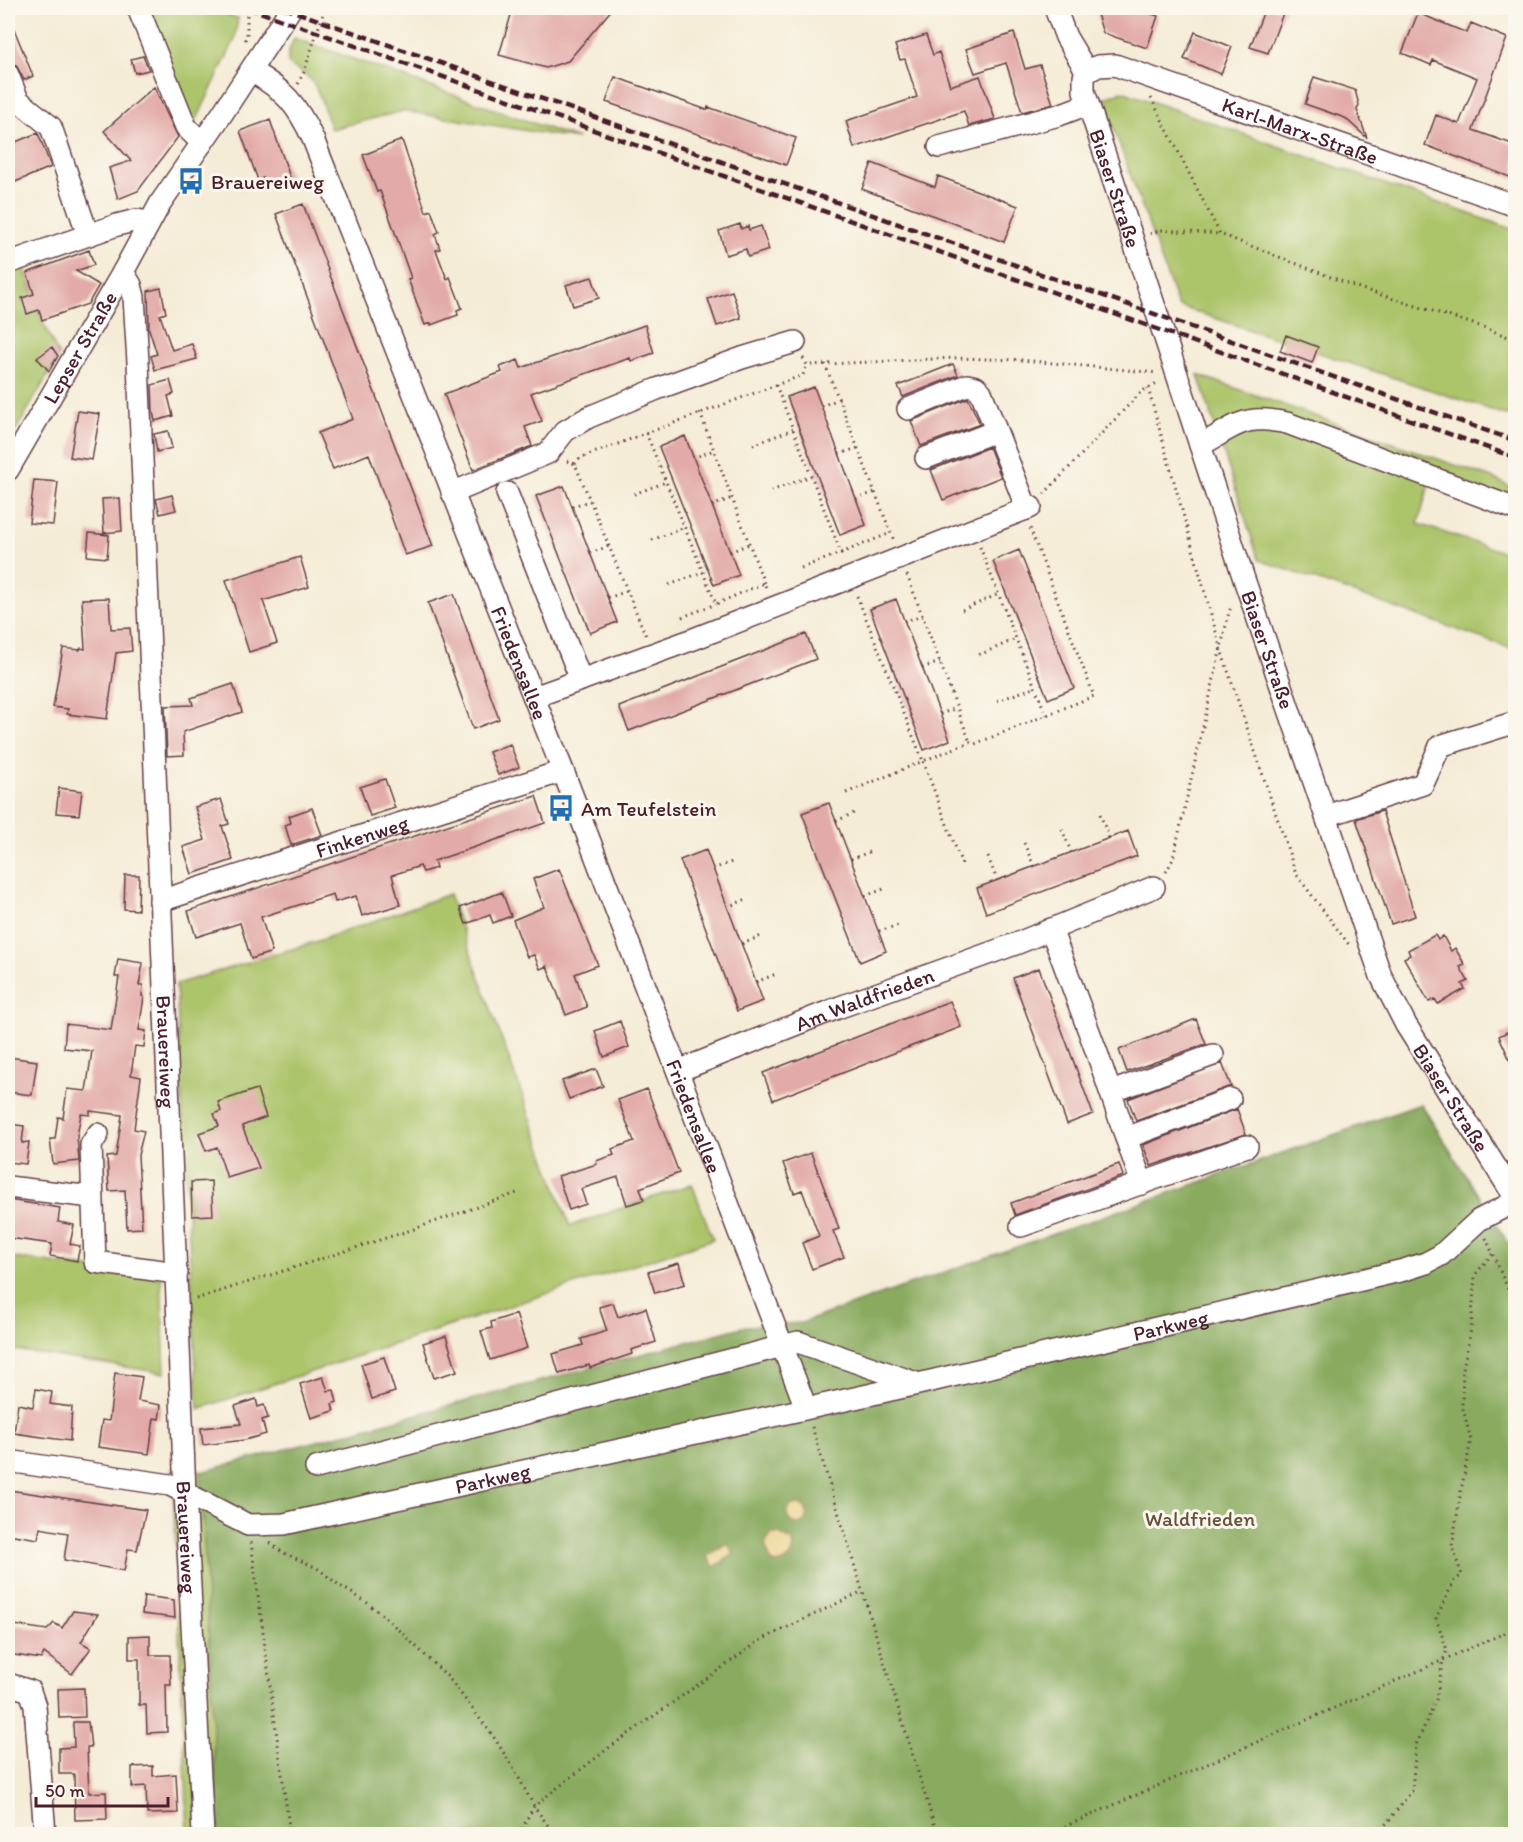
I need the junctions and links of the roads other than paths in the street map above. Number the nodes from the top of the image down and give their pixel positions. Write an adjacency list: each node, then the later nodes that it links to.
1 (138, 8): 8 (street)
2 (291, 8): 4 (street)
3 (1055, 8): 5 (street)
4 (251, 71): 8 (street, Lepser Straße); 21 (street, Friedensallee)
5 (1087, 72): 7 (street, Biaser Straße); 10 (street, Karl-Marx-Straße)
6 (8, 75): 12 (street)
7 (1088, 104): 9 (street); 18 (street, Biaser Straße)
8 (202, 143): 11 (street, Lepser Straße)
9 (939, 147)
10 (1515, 206)
11 (149, 222): 12 (street); 14 (street, Lepser Straße)
12 (88, 235): 13 (street)
13 (8, 262)
14 (123, 272): 20 (street, Lepser Straße); 30 (street, Brauereiweg)
15 (795, 342): 21 (street)
16 (908, 409): 17 (street)
17 (996, 431): 19 (street); 24 (street)
18 (1200, 445): 23 (street); 28 (street, Biaser Straße)
19 (926, 458)
20 (8, 470)
21 (452, 493): 25 (street, Friedensallee)
22 (507, 493): 24 (street)
23 (1515, 509)
24 (582, 680): 25 (street)
25 (534, 697): 27 (street, Friedensallee)
26 (1515, 722): 28 (street)
27 (563, 771): 30 (street, Finkenweg); 33 (street, Friedensallee)
28 (1326, 816): 42 (street, Biaser Straße)
29 (1160, 881): 31 (street, Am Waldfrieden)
30 (160, 901): 44 (street, Brauereiweg)
31 (1051, 929): 33 (street, Am Waldfrieden); 34 (street)
32 (1213, 1055): 34 (street)
33 (678, 1071): 45 (street, Friedensallee)
34 (1111, 1092): 37 (street)
35 (1230, 1099): 37 (street)
36 (98, 1134): 41 (street)
37 (1126, 1138): 39 (street)
38 (1247, 1146): 39 (street)
39 (1142, 1184): 43 (street)
40 (8, 1186): 41 (street)
41 (92, 1197): 44 (street)
42 (1515, 1200): 46 (street, Parkweg)
43 (1021, 1226)
44 (177, 1273): 50 (street, Brauereiweg)
45 (783, 1346): 46 (street); 47 (street); 49 (street)
46 (918, 1384): 47 (street, Parkweg)
47 (806, 1408): 50 (street, Parkweg)
48 (8, 1461): 50 (street, Parkweg)
49 (316, 1468)
50 (185, 1492): 53 (street, Brauereiweg)
51 (8, 1684): 52 (street)
52 (45, 1834)
53 (203, 1834)

